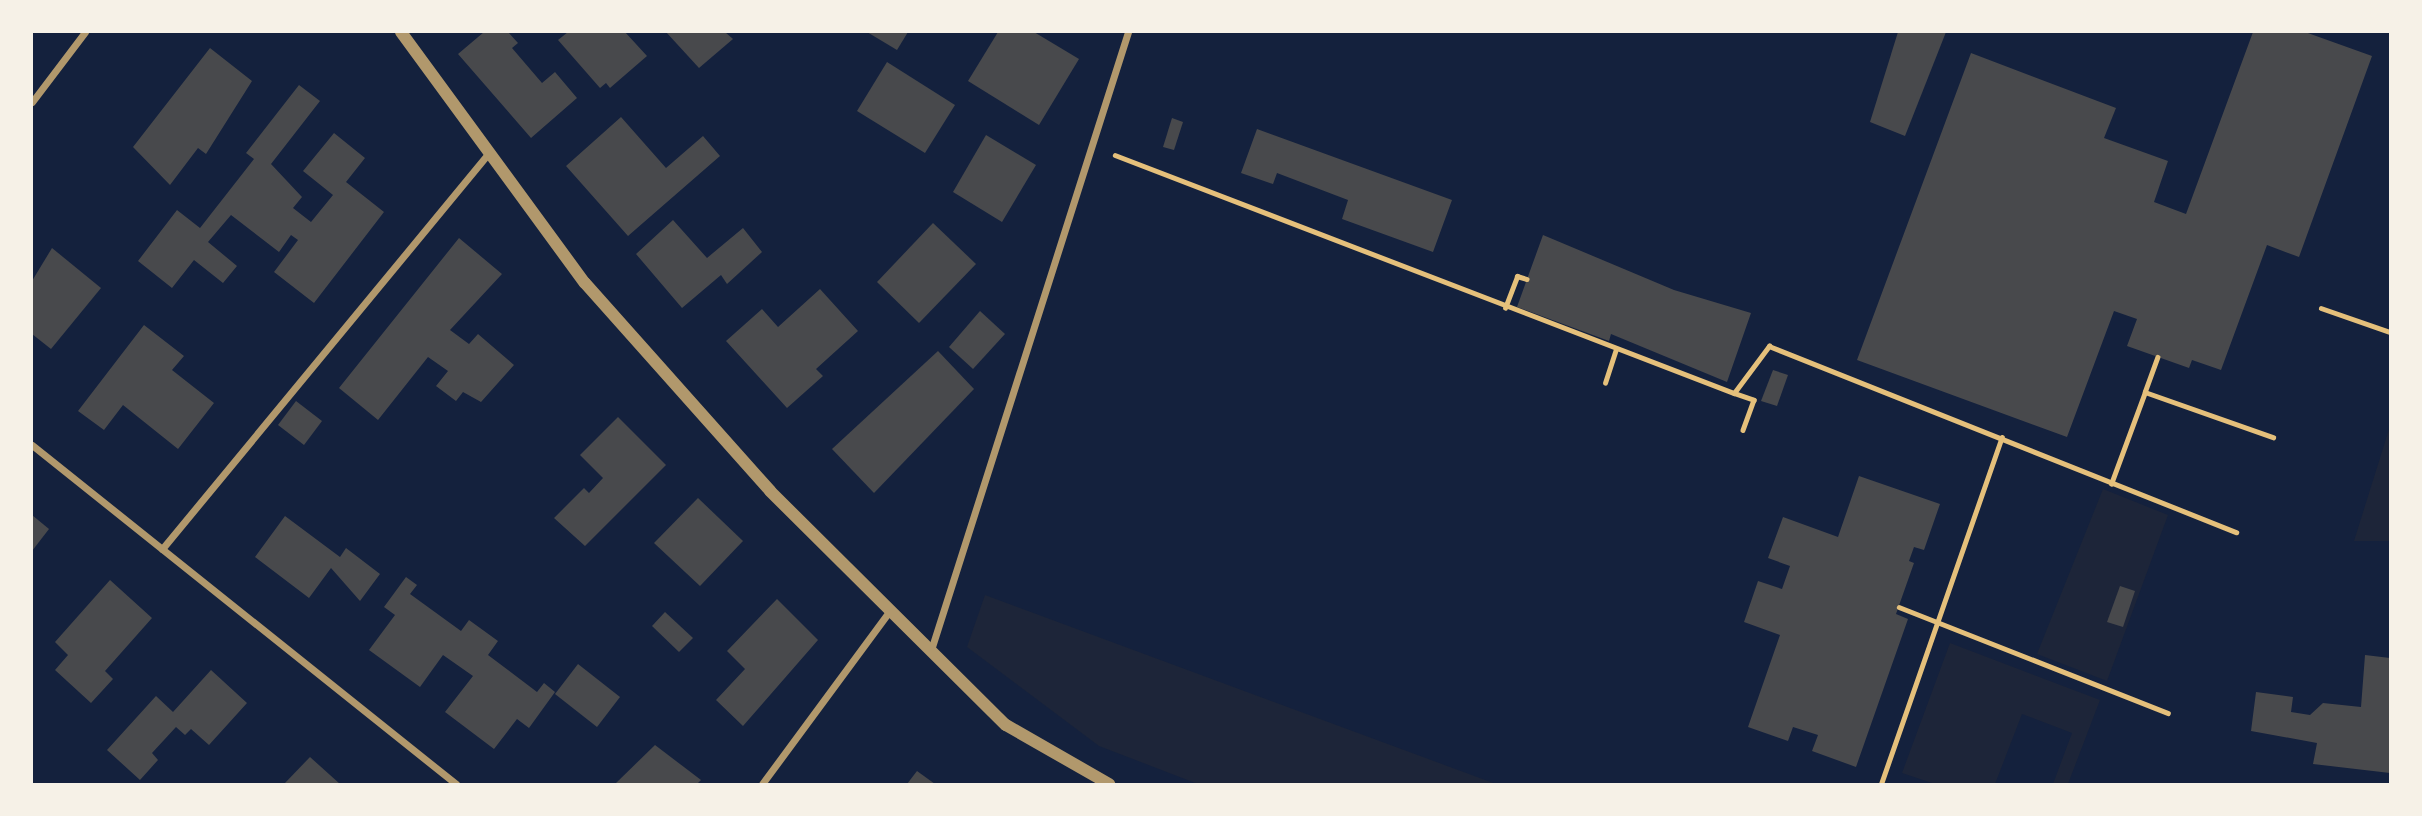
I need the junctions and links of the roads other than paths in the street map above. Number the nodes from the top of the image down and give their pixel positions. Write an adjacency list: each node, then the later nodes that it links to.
1 (85, 32): 4 (street)
2 (401, 32): 5 (street)
3 (1127, 32): 9 (street)
4 (32, 102)
5 (488, 154): 7 (street); 8 (street)
6 (32, 444): 7 (street)
7 (162, 549): 10 (street)
8 (888, 613): 9 (street); 11 (street)
9 (930, 654): 12 (street)
10 (456, 785)
11 (762, 785)
12 (1109, 785)

